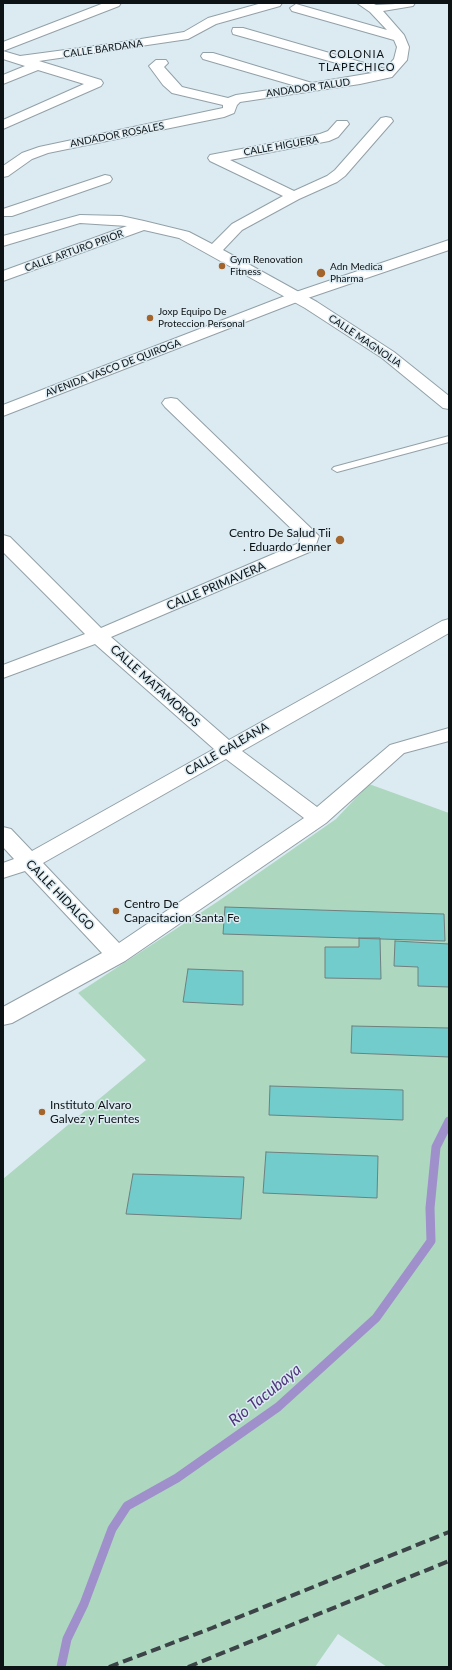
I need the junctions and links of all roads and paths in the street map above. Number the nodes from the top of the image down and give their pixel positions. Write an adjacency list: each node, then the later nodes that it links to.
1 (115, 3): 8 (street)
2 (276, 3): 11 (street, CALLE BARDANA)
3 (409, 3): 4 (street)
4 (369, 6): 7 (street)
5 (296, 8): 7 (street)
6 (238, 31): 14 (street)
7 (400, 38): 14 (street)
8 (3, 46)
9 (3, 55): 11 (street)
10 (208, 56): 16 (street)
11 (18, 60): 13 (street)
12 (161, 63): 17 (street)
13 (38, 65): 15 (street); 20 (street)
14 (386, 74): 16 (street, ANDADOR TALUD)
15 (3, 80)
16 (312, 86): 17 (street, ANDADOR TALUD)
17 (230, 103): 21 (street, ANDADOR ROSALES)
18 (386, 121): 23 (street)
19 (342, 124): 23 (street, CALLE HIGUERA)
20 (3, 125)
21 (3, 173)
22 (105, 180): 24 (street)
23 (294, 196): 28 (street)
24 (5, 208): 26 (street)
25 (145, 225): 26 (street, CALLE MAGNOLIA); 28 (street, CALLE MAGNOLIA); 29 (street, CALLE ARTURO PRIOR)
26 (4, 241)
27 (449, 245): 30 (street, AVENIDA VASCO DE QUIROGA)
28 (214, 251): 30 (street, CALLE MAGNOLIA)
29 (3, 276)
30 (296, 297): 32 (street, CALLE MAGNOLIA); 33 (street, AVENIDA VASCO DE QUIROGA)
31 (171, 403): 38 (street, CALLE PRIMAVERA)
32 (449, 404)
33 (3, 411)
34 (449, 440): 35 (lane)
35 (337, 469)
36 (3, 541): 38 (street, CALLE MATAMOROS)
37 (449, 625): 41 (street, CALLE GALEANA)
38 (98, 636): 39 (street, CALLE PRIMAVERA); 41 (street, CALLE MATAMOROS)
39 (3, 672)
40 (449, 734): 42 (street)
41 (226, 749): 42 (street, CALLE MATAMOROS); 44 (street, CALLE GALEANA)
42 (318, 818): 46 (street)
43 (3, 834): 44 (street, CALLE HIDALGO)
44 (29, 862): 45 (street, CALLE GALEANA); 46 (street, CALLE HIDALGO)
45 (3, 871)
46 (117, 955): 47 (street)
47 (3, 1017)

